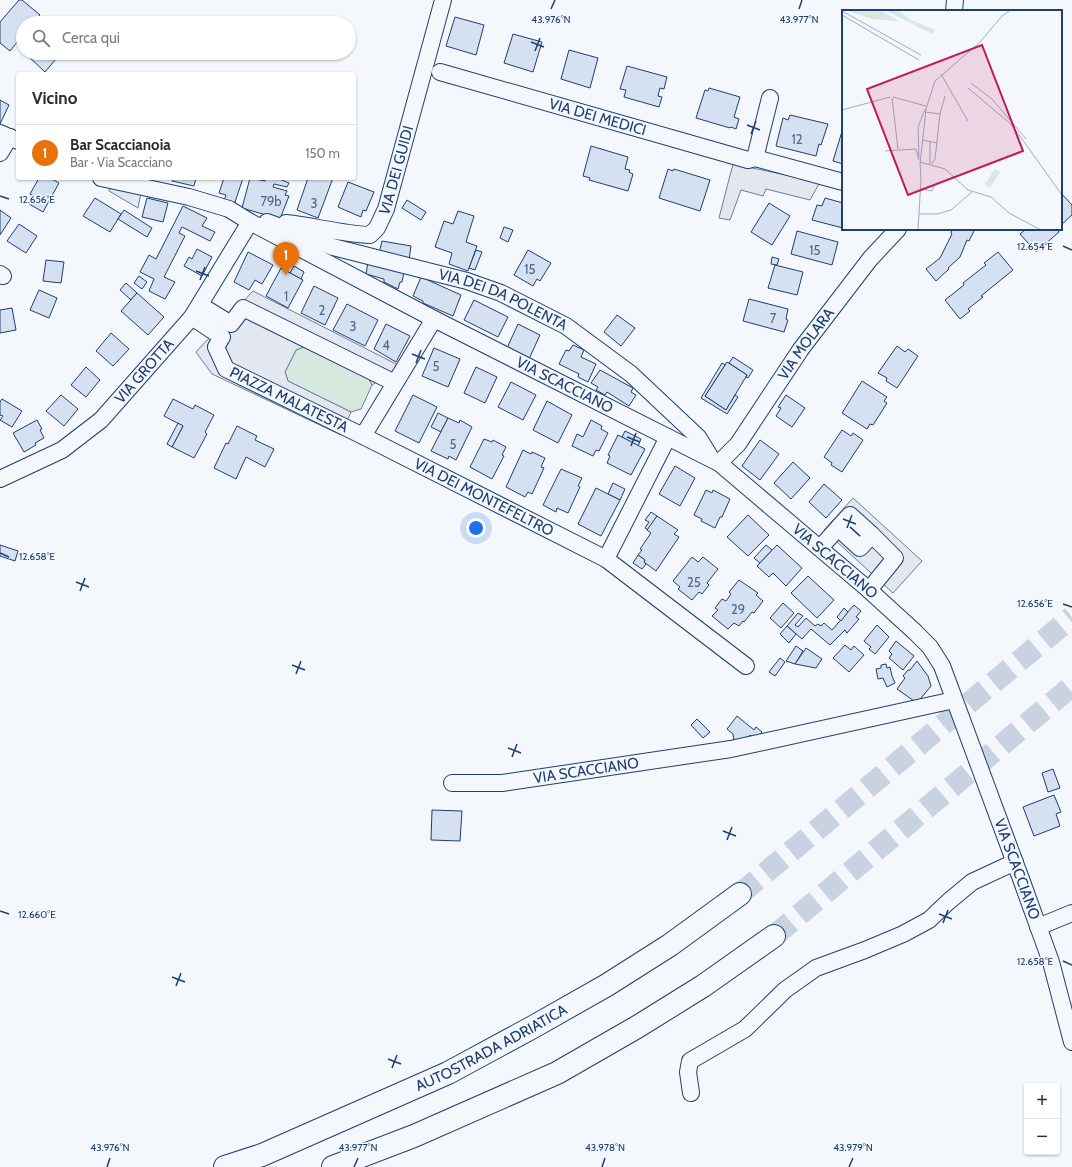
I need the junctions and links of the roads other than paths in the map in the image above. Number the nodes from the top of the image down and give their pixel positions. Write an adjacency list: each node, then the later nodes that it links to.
1 (443, 0): 11 (street, VIA DEI GUIDI)
2 (955, 0): 3 (street)
3 (954, 10)
4 (440, 72): 8 (street, VIA DEI MEDICI)
5 (770, 98): 8 (street)
6 (9, 137): 7 (street)
7 (0, 152)
8 (755, 158): 10 (street, VIA DEI MEDICI)
9 (110, 180): 11 (street, VIA SCACCIANO)
10 (842, 182)
11 (257, 222): 13 (street, VIA GROTTA); 14 (street, VIA SCACCIANO); 18 (street, VIA DEI DA POLENTA)
12 (897, 230): 18 (street, VIA MOLARA)
13 (196, 311): 15 (street); 16 (street, PIAZZA MALATESTA); 19 (street, VIA GROTTA)
14 (434, 319): 15 (street, PIAZZA MALATESTA); 17 (street, VIA SCACCIANO)
15 (395, 383): 16 (street, PIAZZA MALATESTA)
16 (363, 436): 21 (street, VIA DEI MONTEFELTRO)
17 (668, 437): 18 (street, VIA SCACCIANO); 21 (street)
18 (715, 461): 20 (street, VIA SCACCIANO)
19 (0, 479)
20 (820, 548): 22 (street, VIA SCACCIANO); 22 (street)
21 (606, 559): 23 (street, VIA DEI MONTEFELTRO)
22 (869, 590): 24 (street, VIA SCACCIANO)
23 (746, 666)
24 (954, 700): 25 (street, VIA SCACCIANO); 26 (street, VIA SCACCIANO)
25 (452, 783)
26 (1015, 862): 29 (street, VIA SCACCIANO); 32 (street)
27 (740, 894): 33 (highway, AUTOSTRADA ADRIATICA)
28 (1072, 913): 29 (street)
29 (1038, 927): 31 (street, VIA SCACCIANO)
30 (774, 936): 34 (highway)
31 (1072, 1042)
32 (691, 1093)
33 (225, 1167)
34 (333, 1167)

